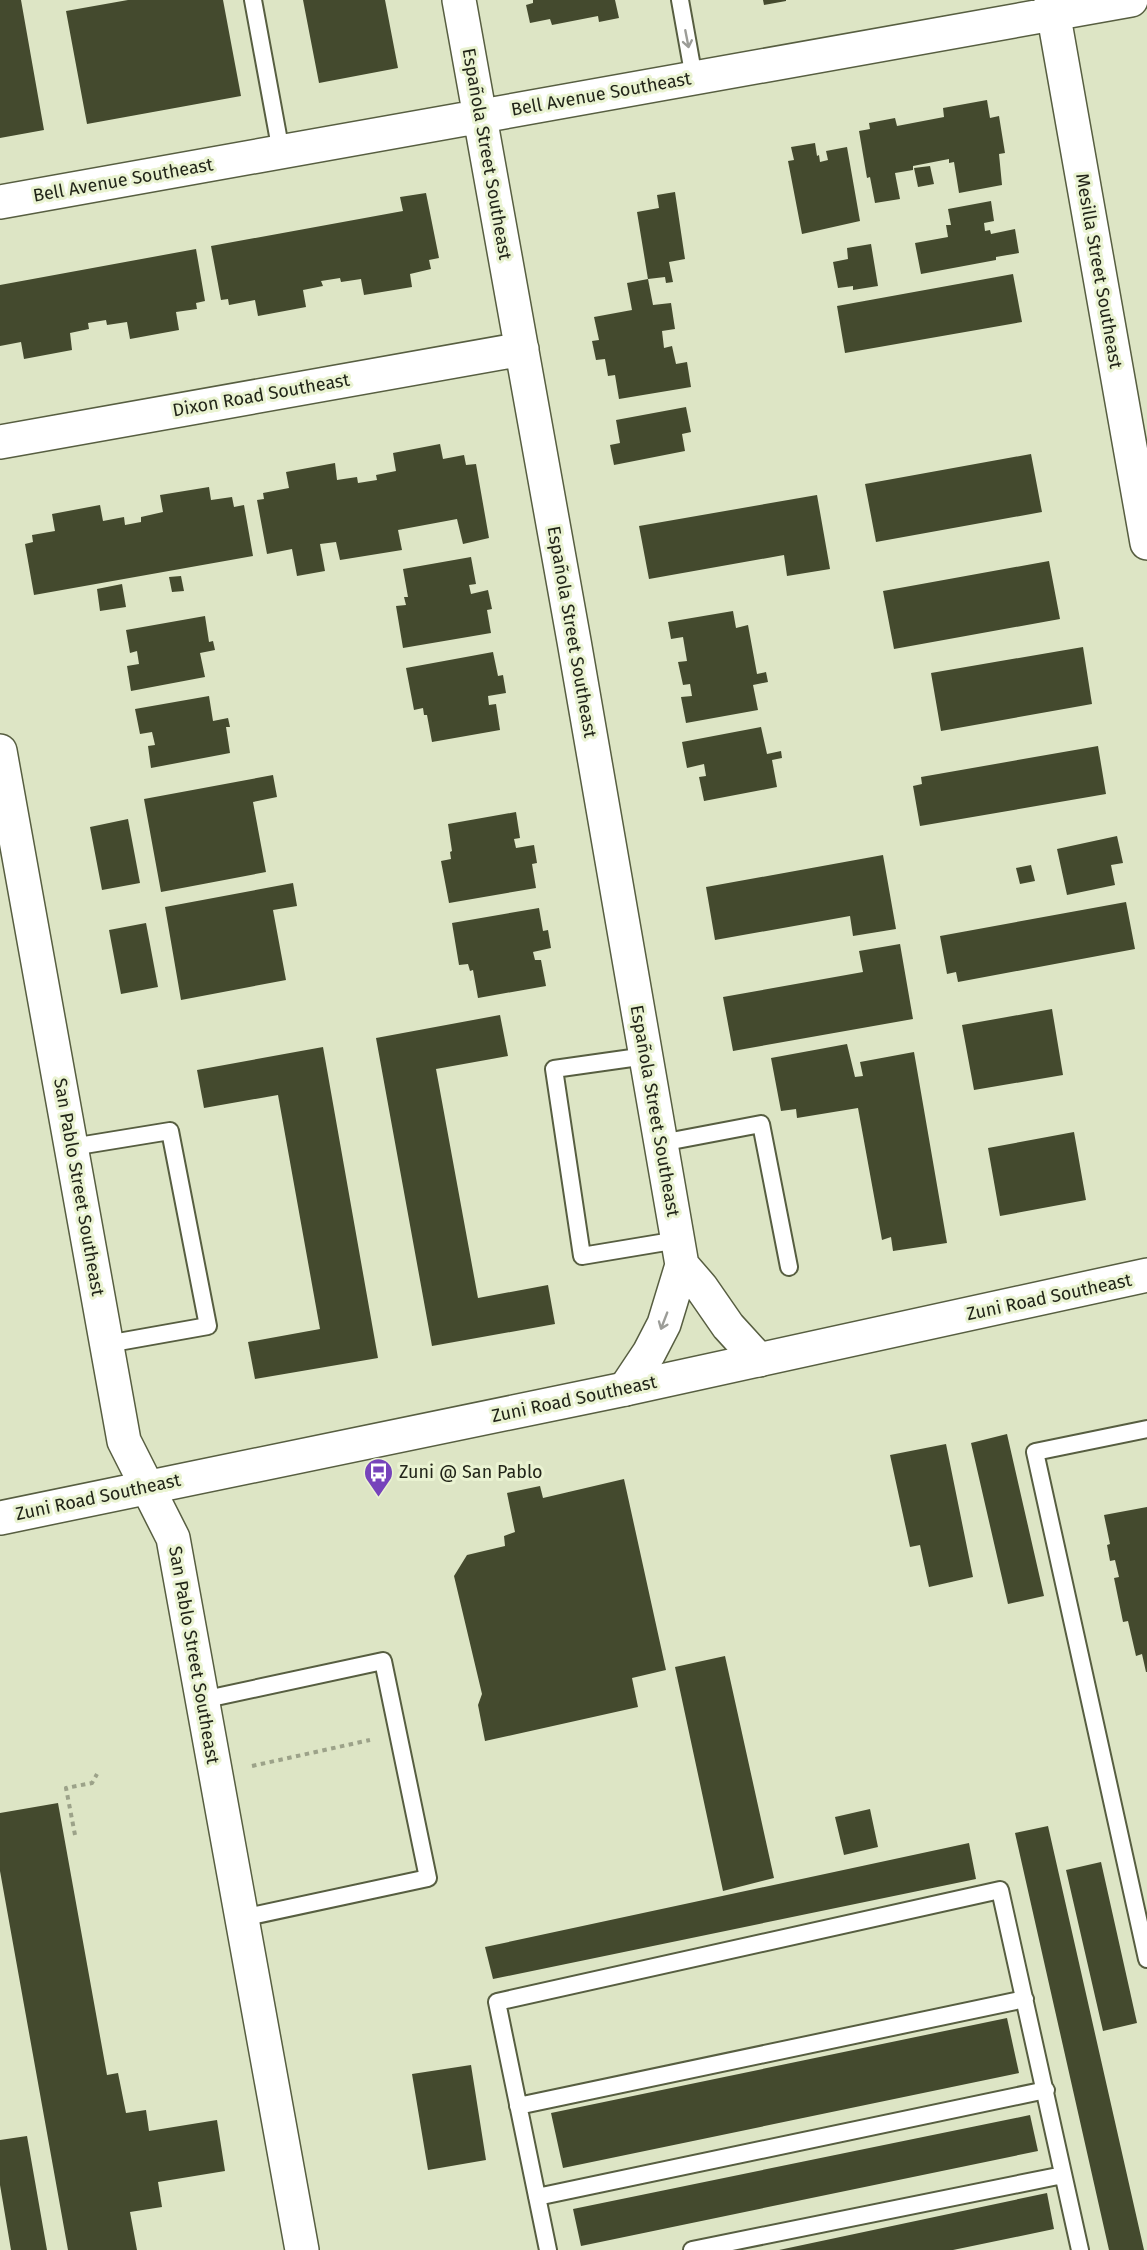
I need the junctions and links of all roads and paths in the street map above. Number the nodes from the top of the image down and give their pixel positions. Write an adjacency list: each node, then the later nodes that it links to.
1 (253, 0): 8 (lane)
2 (459, 0): 7 (street, Española Street Southeast)
3 (680, 0): 6 (lane, one-way to 6)
4 (1131, 0): 5 (street, Bell Avenue Southeast)
5 (1052, 7): 6 (street, Bell Avenue Southeast); 12 (street, Mesilla Street Southeast)
6 (694, 78): 7 (street, Bell Avenue Southeast)
7 (480, 116): 8 (street, Bell Avenue Southeast); 10 (street, Española Street Southeast)
8 (281, 152): 9 (street, Bell Avenue Southeast)
9 (0, 202)
10 (522, 349): 11 (street, Dixon Road Southeast); 14 (street, Española Street Southeast)
11 (0, 442)
12 (1147, 543)
13 (0, 751): 16 (street, San Pablo Street Southeast)
14 (646, 1056): 15 (street, Española Street Southeast); 17 (lane)
15 (661, 1143): 17 (street, Española Street Southeast); 18 (lane)
16 (72, 1147): 20 (street, San Pablo Street Southeast); 20 (lane)
17 (680, 1252): 21 (street); 22 (street, Española Street Southeast, one-way to 22)
18 (789, 1267)
19 (1147, 1275): 21 (street, Zuni Road Southeast)
20 (107, 1344): 24 (street, San Pablo Street Southeast)
21 (759, 1360): 22 (street, Zuni Road Southeast)
22 (625, 1389): 24 (street, Zuni Road Southeast)
23 (1147, 1428): 31 (lane)
24 (147, 1487): 25 (street, Zuni Road Southeast); 26 (street, San Pablo Street Southeast)
25 (0, 1518)
26 (202, 1700): 32 (street, San Pablo Street Southeast); 32 (lane)
27 (376, 1739): 28 (path)
28 (252, 1766)
29 (97, 1774): 30 (path)
30 (75, 1835)
31 (1141, 1908): 33 (lane)
32 (242, 1918): 40 (street, San Pablo Street Southeast)
33 (1147, 1959)
34 (1025, 1999): 35 (lane); 36 (lane); 36 (lane)
35 (1046, 2090): 37 (lane); 38 (lane)
36 (518, 2106): 38 (lane)
37 (1064, 2175): 39 (lane); 42 (lane)
38 (537, 2197): 41 (lane)
39 (1075, 2249)
40 (302, 2250)
41 (548, 2250)
42 (692, 2250)

